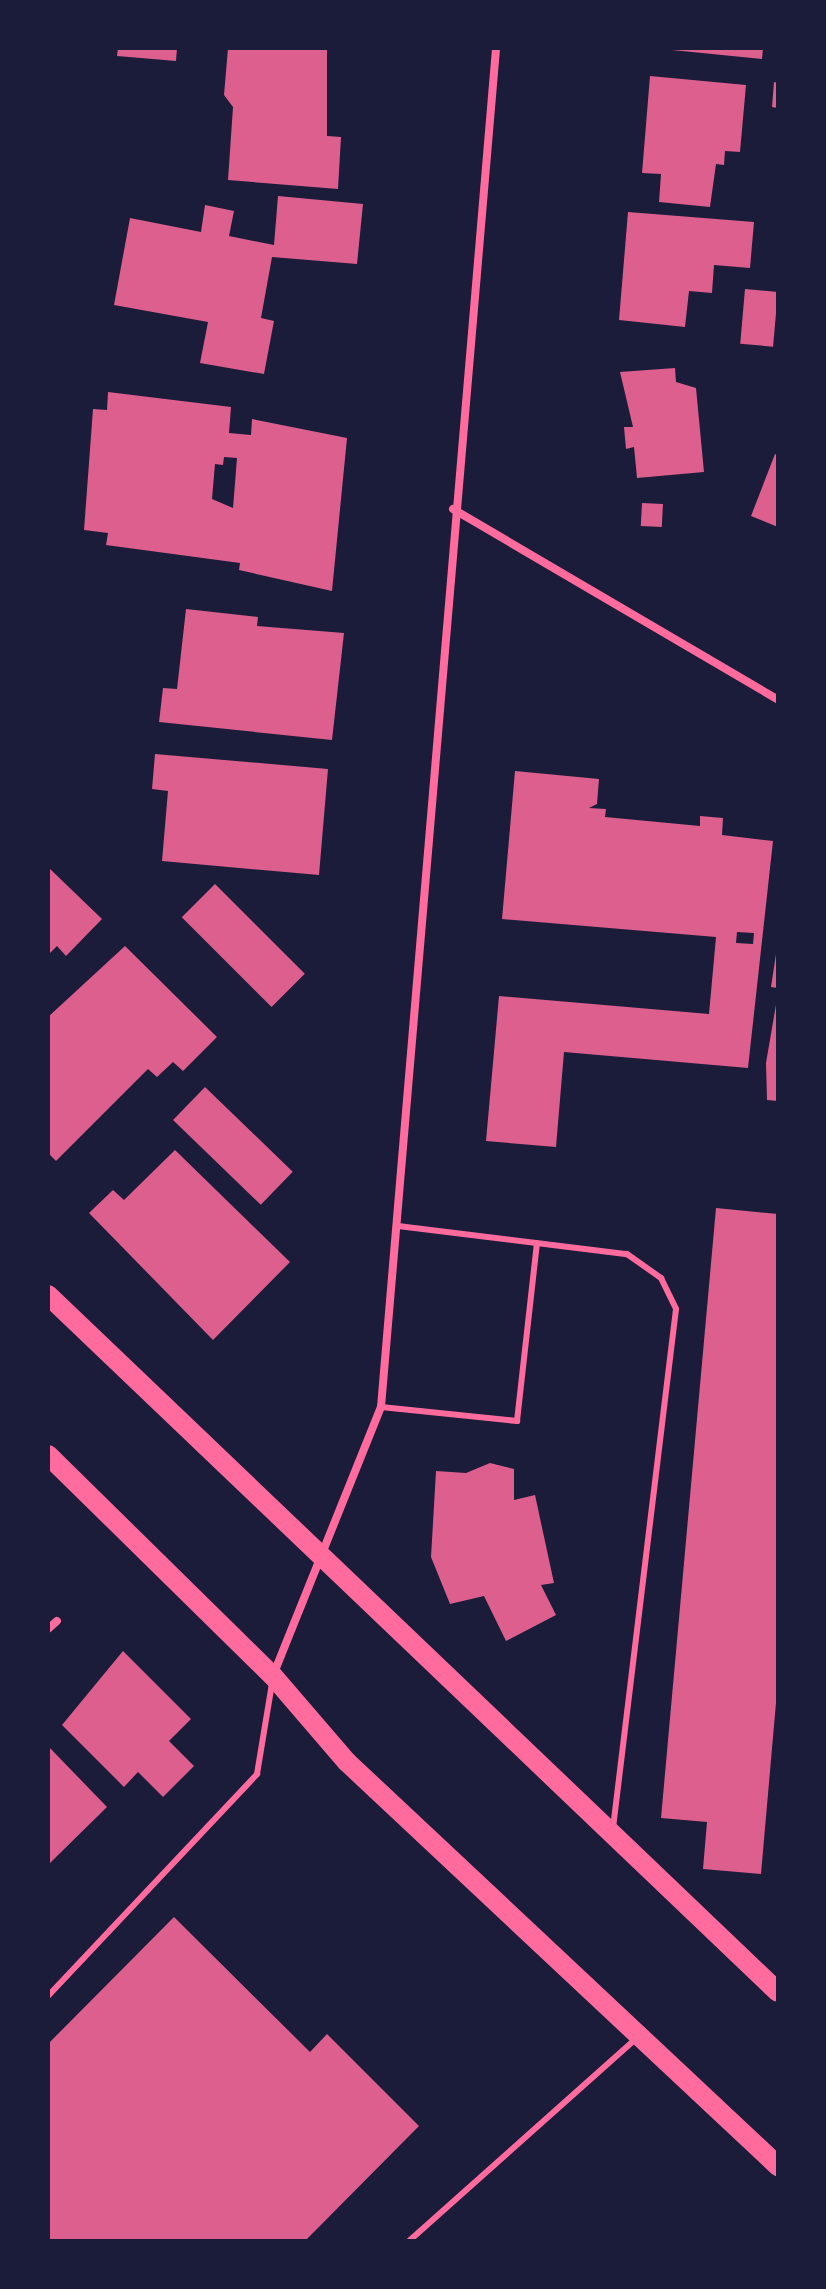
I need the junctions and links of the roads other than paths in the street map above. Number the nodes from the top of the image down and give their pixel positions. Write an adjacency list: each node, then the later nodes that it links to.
1 (496, 48): 2 (street)
2 (453, 509): 3 (street); 4 (street)
3 (778, 700)
4 (398, 1226): 5 (lane); 7 (street)
5 (537, 1243): 7 (lane); 13 (lane)
6 (48, 1295): 9 (main road)
7 (381, 1407): 9 (street)
8 (48, 1455): 12 (main road)
9 (324, 1560): 12 (street); 13 (main road)
10 (57, 1621): 11 (street)
11 (48, 1629)
12 (273, 1676): 15 (lane); 16 (main road)
13 (612, 1835): 14 (main road)
14 (778, 1992)
15 (48, 1996)
16 (640, 2036): 17 (main road); 18 (lane)
17 (778, 2166)
18 (409, 2241)

